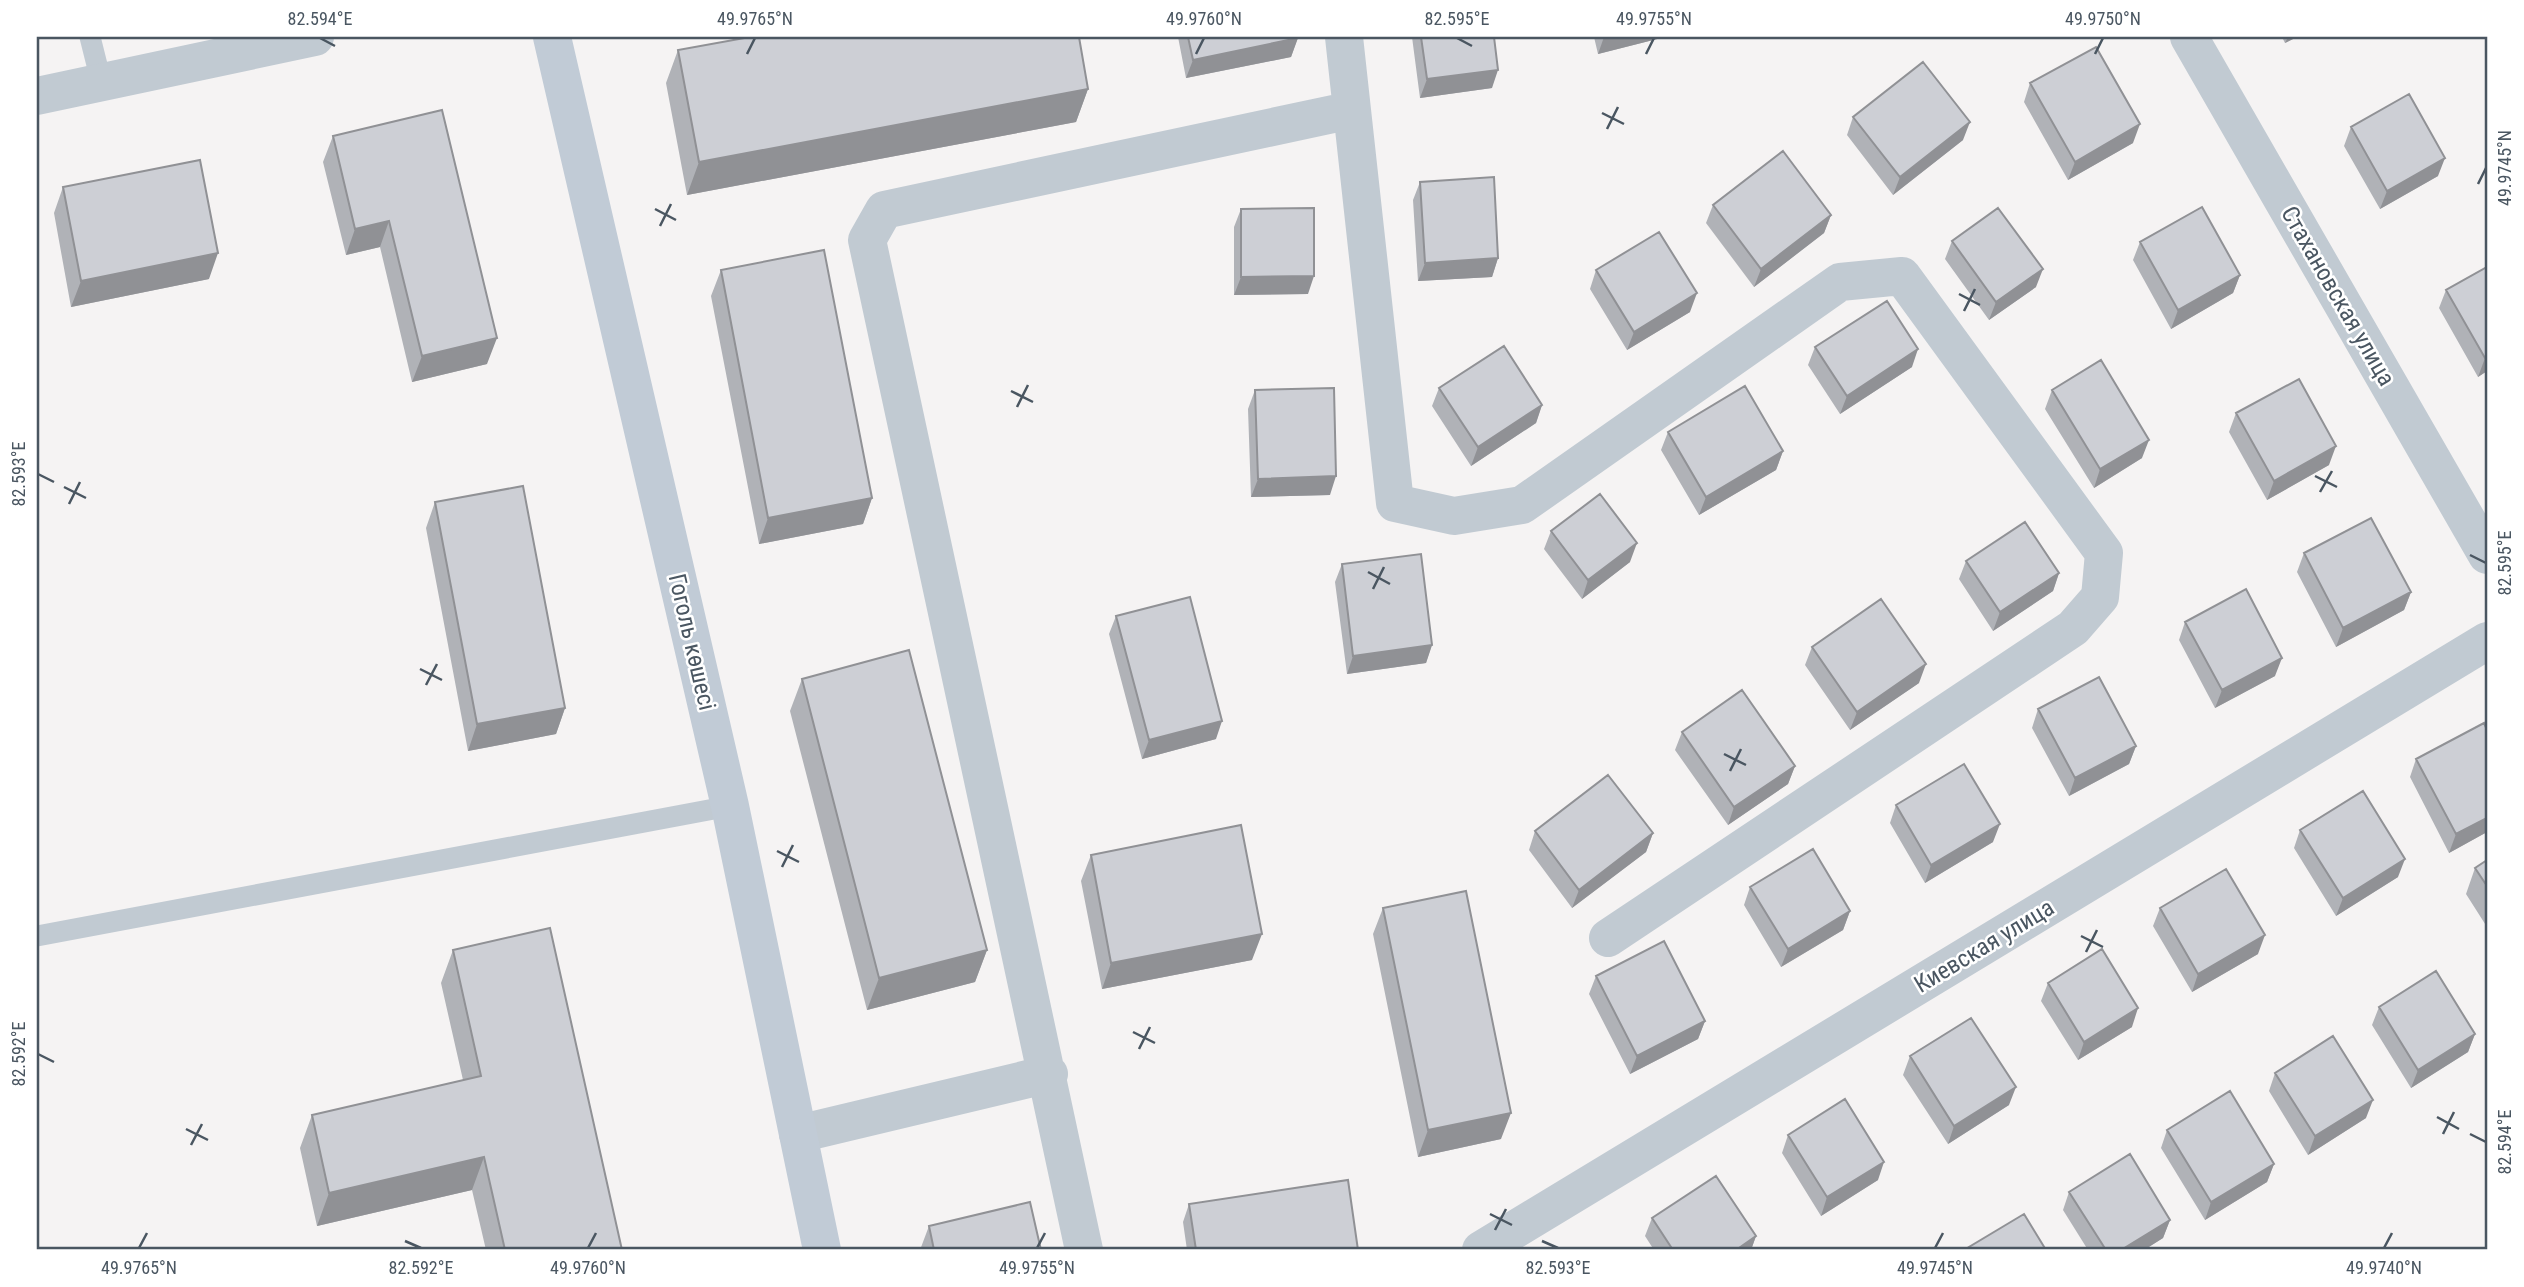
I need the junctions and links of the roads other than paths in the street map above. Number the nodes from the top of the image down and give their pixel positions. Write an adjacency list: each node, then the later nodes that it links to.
1 (90, 37): 6 (lane)
2 (315, 37): 6 (street)
3 (552, 37): 11 (main road, Гоголь көшесі)
4 (1344, 37): 8 (street)
5 (2189, 37): 9 (street, Стахановская улица)
6 (102, 81): 7 (street)
7 (37, 96)
8 (1352, 110): 13 (street); 14 (street)
9 (2487, 555)
10 (2487, 641): 18 (street, Киевская улица)
11 (730, 806): 12 (lane); 15 (main road, Гоголь көшесі)
12 (37, 936)
13 (1608, 938)
14 (1049, 1074): 15 (street); 17 (street)
15 (798, 1134): 16 (main road, Гоголь көшесі)
16 (822, 1250)
17 (1084, 1250)
18 (1481, 1250)

